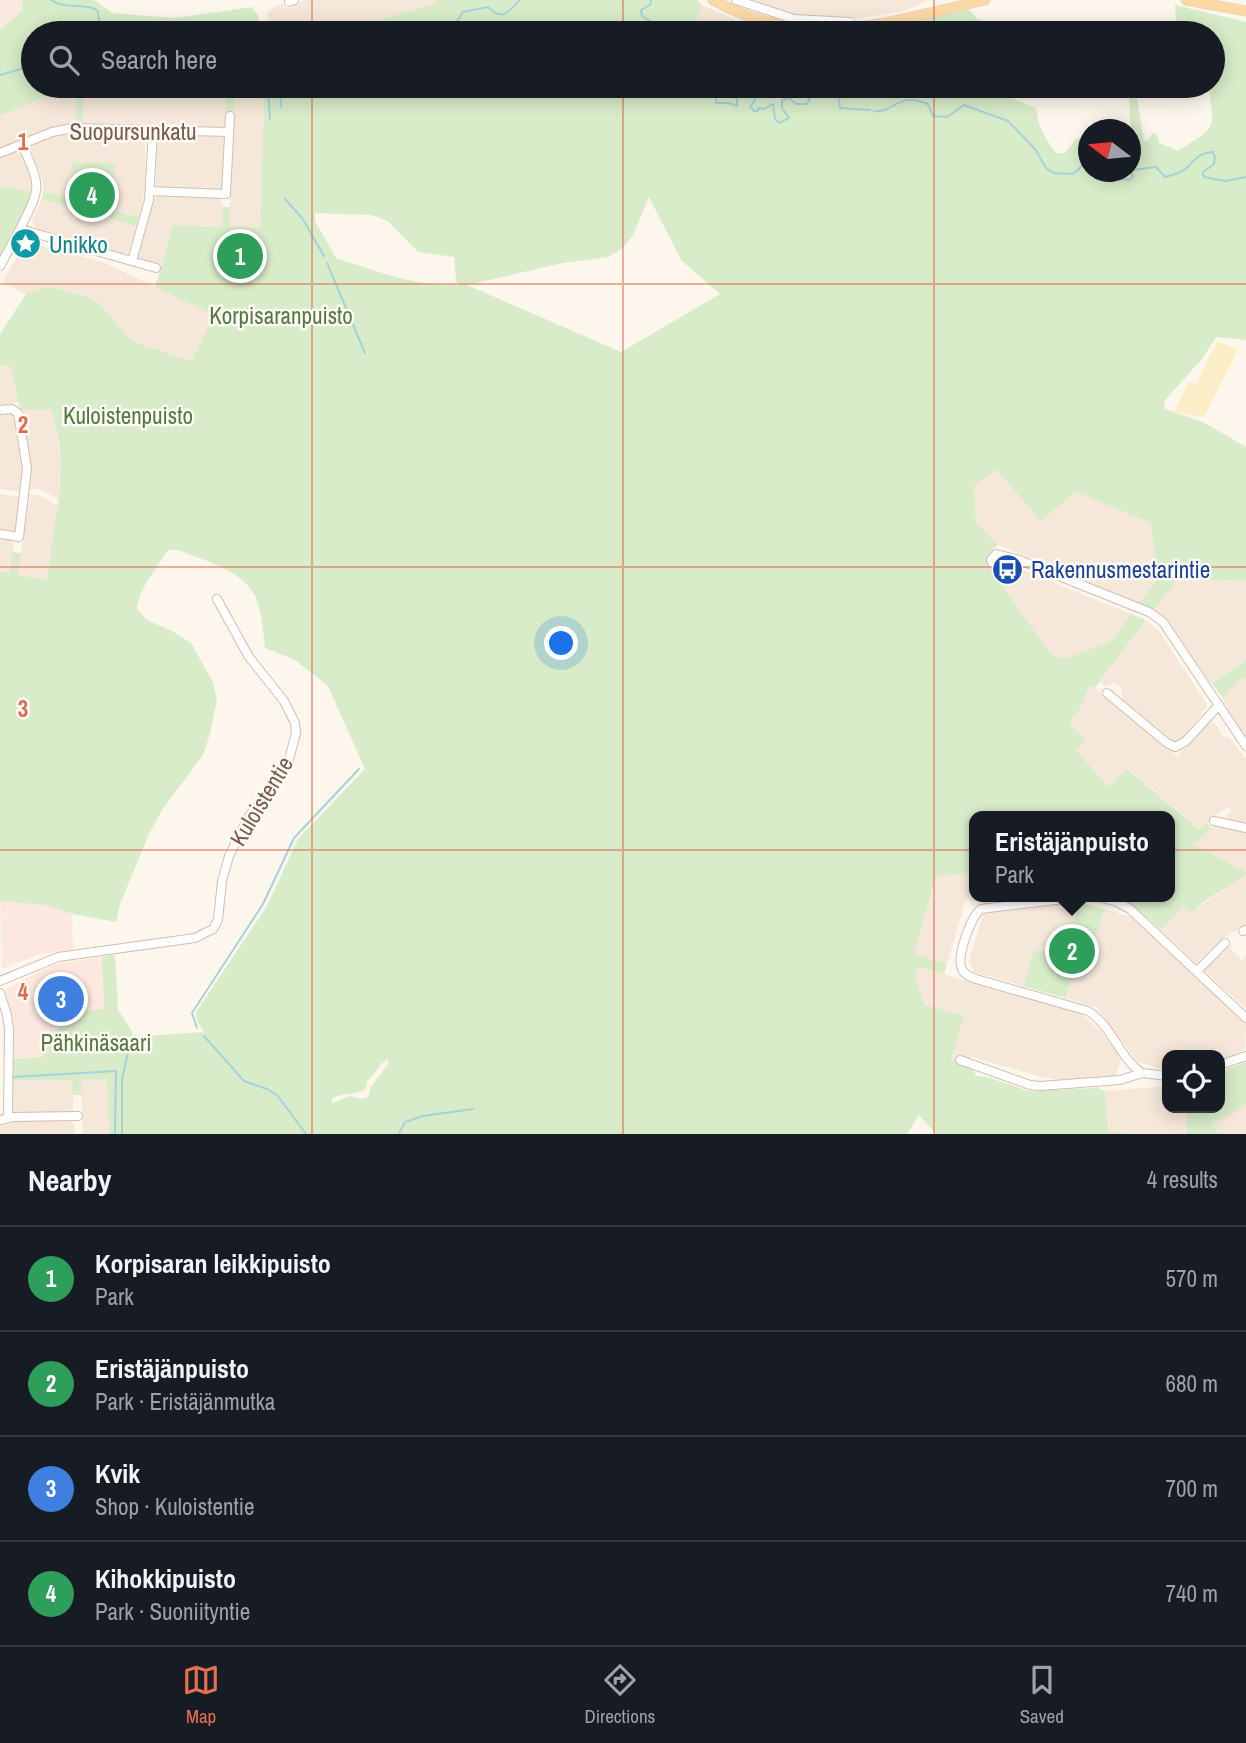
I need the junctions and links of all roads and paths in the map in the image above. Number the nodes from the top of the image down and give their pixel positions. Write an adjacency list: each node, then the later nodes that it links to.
1 (713, 0): 8 (main road)
2 (736, 0): 9 (street)
3 (985, 0): 6 (main road)
4 (1186, 0): 5 (main road)
5 (1230, 4): 7 (main road)
6 (936, 6): 10 (main road)
7 (1246, 11)
8 (776, 21)
9 (786, 21)
10 (878, 21)
11 (229, 116): 13 (street)
12 (153, 130): 13 (street, Suopursunkatu); 14 (street, Suopursunkatu); 16 (street)
13 (229, 132): 16 (street)
14 (22, 144): 15 (street, Suopursunkatu); 17 (street)
15 (0, 153)
16 (150, 191): 18 (street)
17 (20, 229): 18 (street); 19 (street)
18 (132, 261): 20 (street)
19 (0, 266)
20 (156, 268)
21 (0, 410): 22 (street)
22 (0, 534)
23 (1019, 560): 26 (street)
24 (217, 599): 34 (street, Kuloistentie)
25 (1107, 693): 26 (street)
26 (1219, 705): 27 (street)
27 (1246, 746)
28 (1214, 821): 29 (street)
29 (1246, 828)
30 (1039, 902): 40 (street)
31 (1117, 902): 33 (street)
32 (1225, 943): 33 (street)
33 (1197, 971): 36 (street)
34 (0, 981)
35 (0, 993): 43 (street)
36 (1246, 1018)
37 (1246, 1056): 39 (street)
38 (960, 1060): 40 (street)
39 (1225, 1064)
40 (1142, 1073): 41 (street)
41 (1162, 1075)
42 (78, 1116): 43 (street)
43 (4, 1119)

